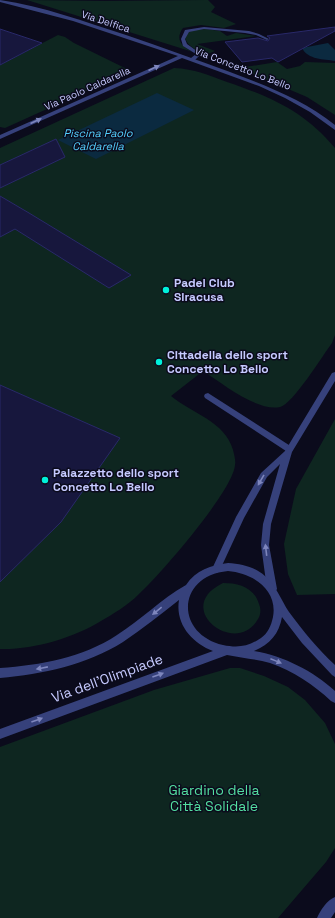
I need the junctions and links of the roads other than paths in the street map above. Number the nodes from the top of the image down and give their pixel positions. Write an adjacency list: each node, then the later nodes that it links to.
1 (0, 1): 3 (street, Via Delfica)
2 (267, 39): 4 (street)
3 (182, 56): 4 (street, Via Concetto Lo Bello); 6 (street, Via Paolo Caldarella, one-way to 3)
4 (193, 59): 5 (street, Via Concetto Lo Bello)
5 (335, 128)
6 (0, 137)
7 (335, 375): 9 (street)
8 (208, 396): 9 (street)
9 (289, 451): 10 (street, one-way to 10); 12 (street, one-way to 9)
10 (216, 569): 11 (street); 12 (street)
11 (188, 588): 14 (street); 17 (street, one-way to 17)
12 (272, 589): 13 (street)
13 (279, 604): 15 (street); 16 (street)
14 (226, 651): 15 (street); 19 (street, Via dell'Olimpiade, one-way to 14)
15 (238, 652): 18 (street, one-way to 18)
16 (335, 672)
17 (0, 673)
18 (335, 698)
19 (0, 734)
20 (335, 903): 21 (street)
21 (323, 918)

